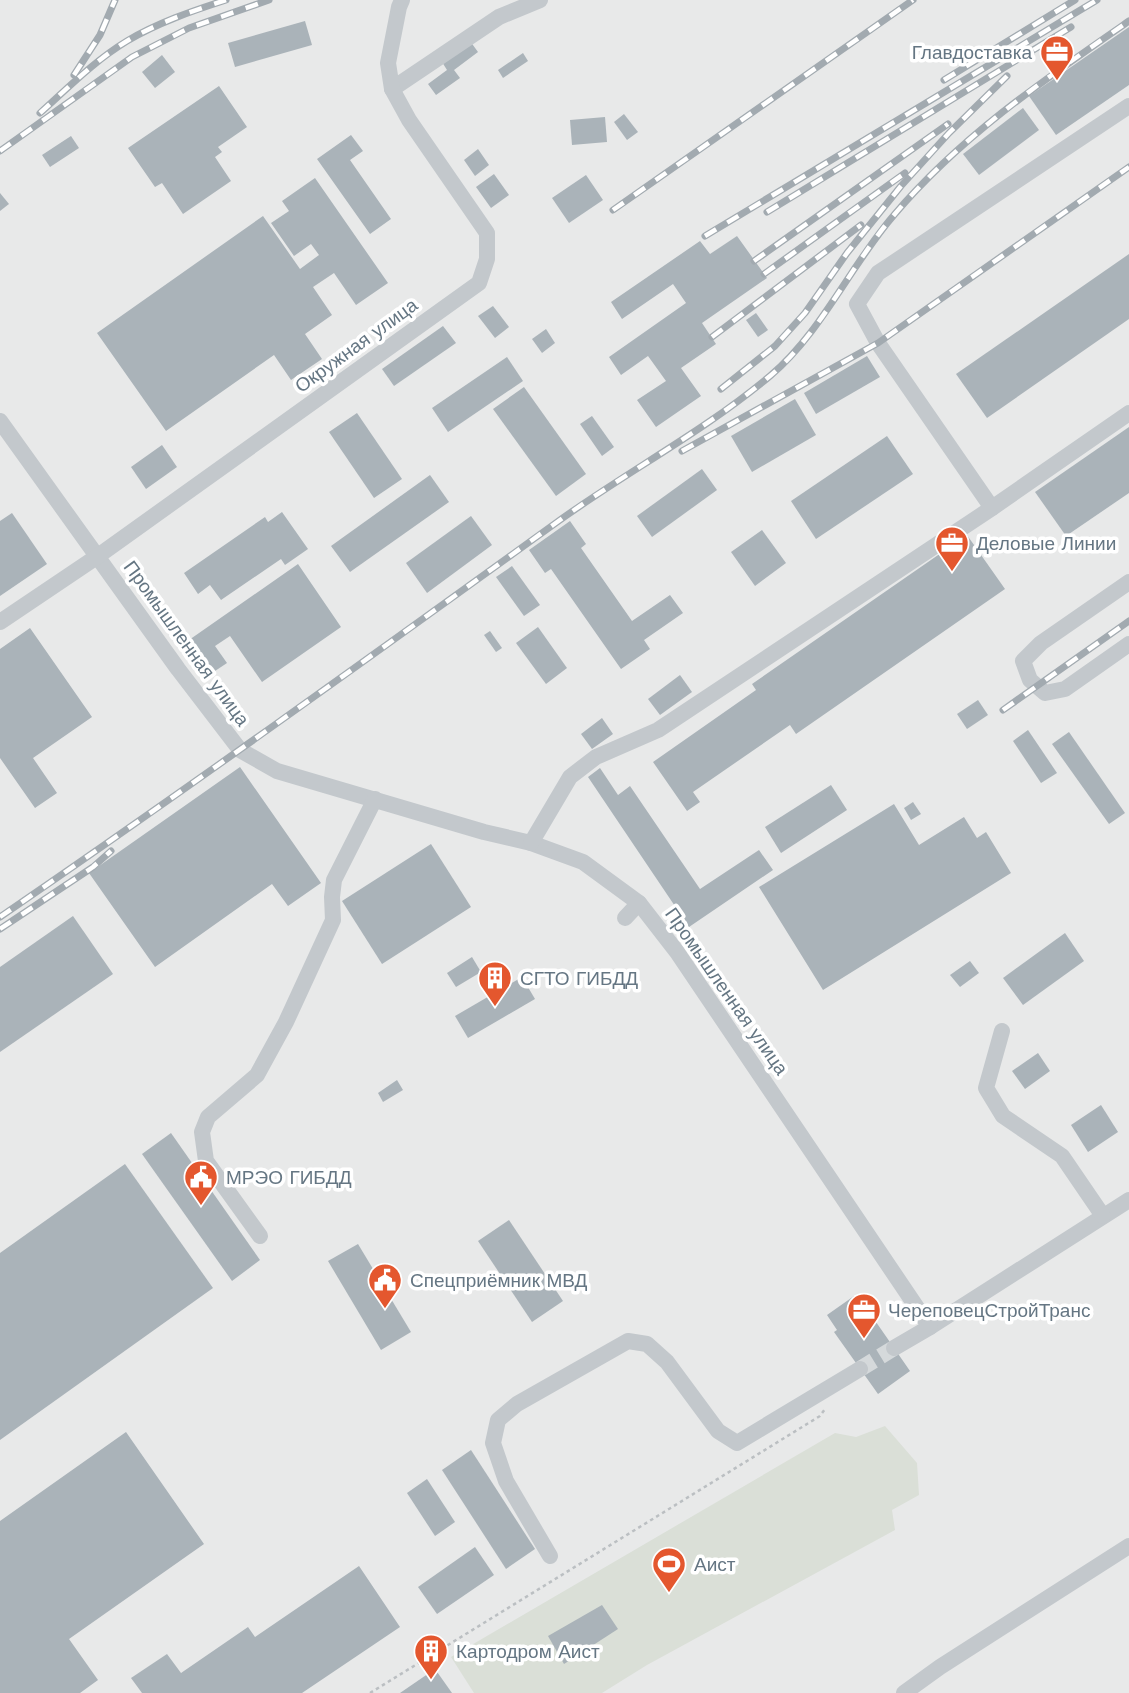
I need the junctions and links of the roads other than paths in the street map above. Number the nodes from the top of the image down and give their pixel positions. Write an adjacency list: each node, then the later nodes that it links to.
1 (402, 0): 3 (street, Окружная улица)
2 (540, 0): 3 (street)
3 (392, 89): 8 (street, Окружная улица)
4 (1129, 106): 7 (street)
5 (1129, 413): 7 (street)
6 (0, 421): 8 (street, Промышленная улица)
7 (992, 508): 13 (street)
8 (98, 556): 10 (street, Окружная улица); 12 (street, Промышленная улица)
9 (1129, 582): 11 (street)
10 (0, 622)
11 (1129, 644)
12 (375, 799): 13 (street, Промышленная улица); 19 (street)
13 (531, 843): 14 (street, Промышленная улица)
14 (639, 903): 15 (street); 20 (street, Промышленная улица)
15 (625, 918)
16 (1002, 1031): 18 (street)
17 (1129, 1200): 18 (street)
18 (1103, 1216): 20 (street)
19 (260, 1236)
20 (930, 1326): 21 (street)
21 (894, 1348)
22 (860, 1369): 24 (street)
23 (1129, 1546): 25 (street)
24 (550, 1556)
25 (904, 1693)

